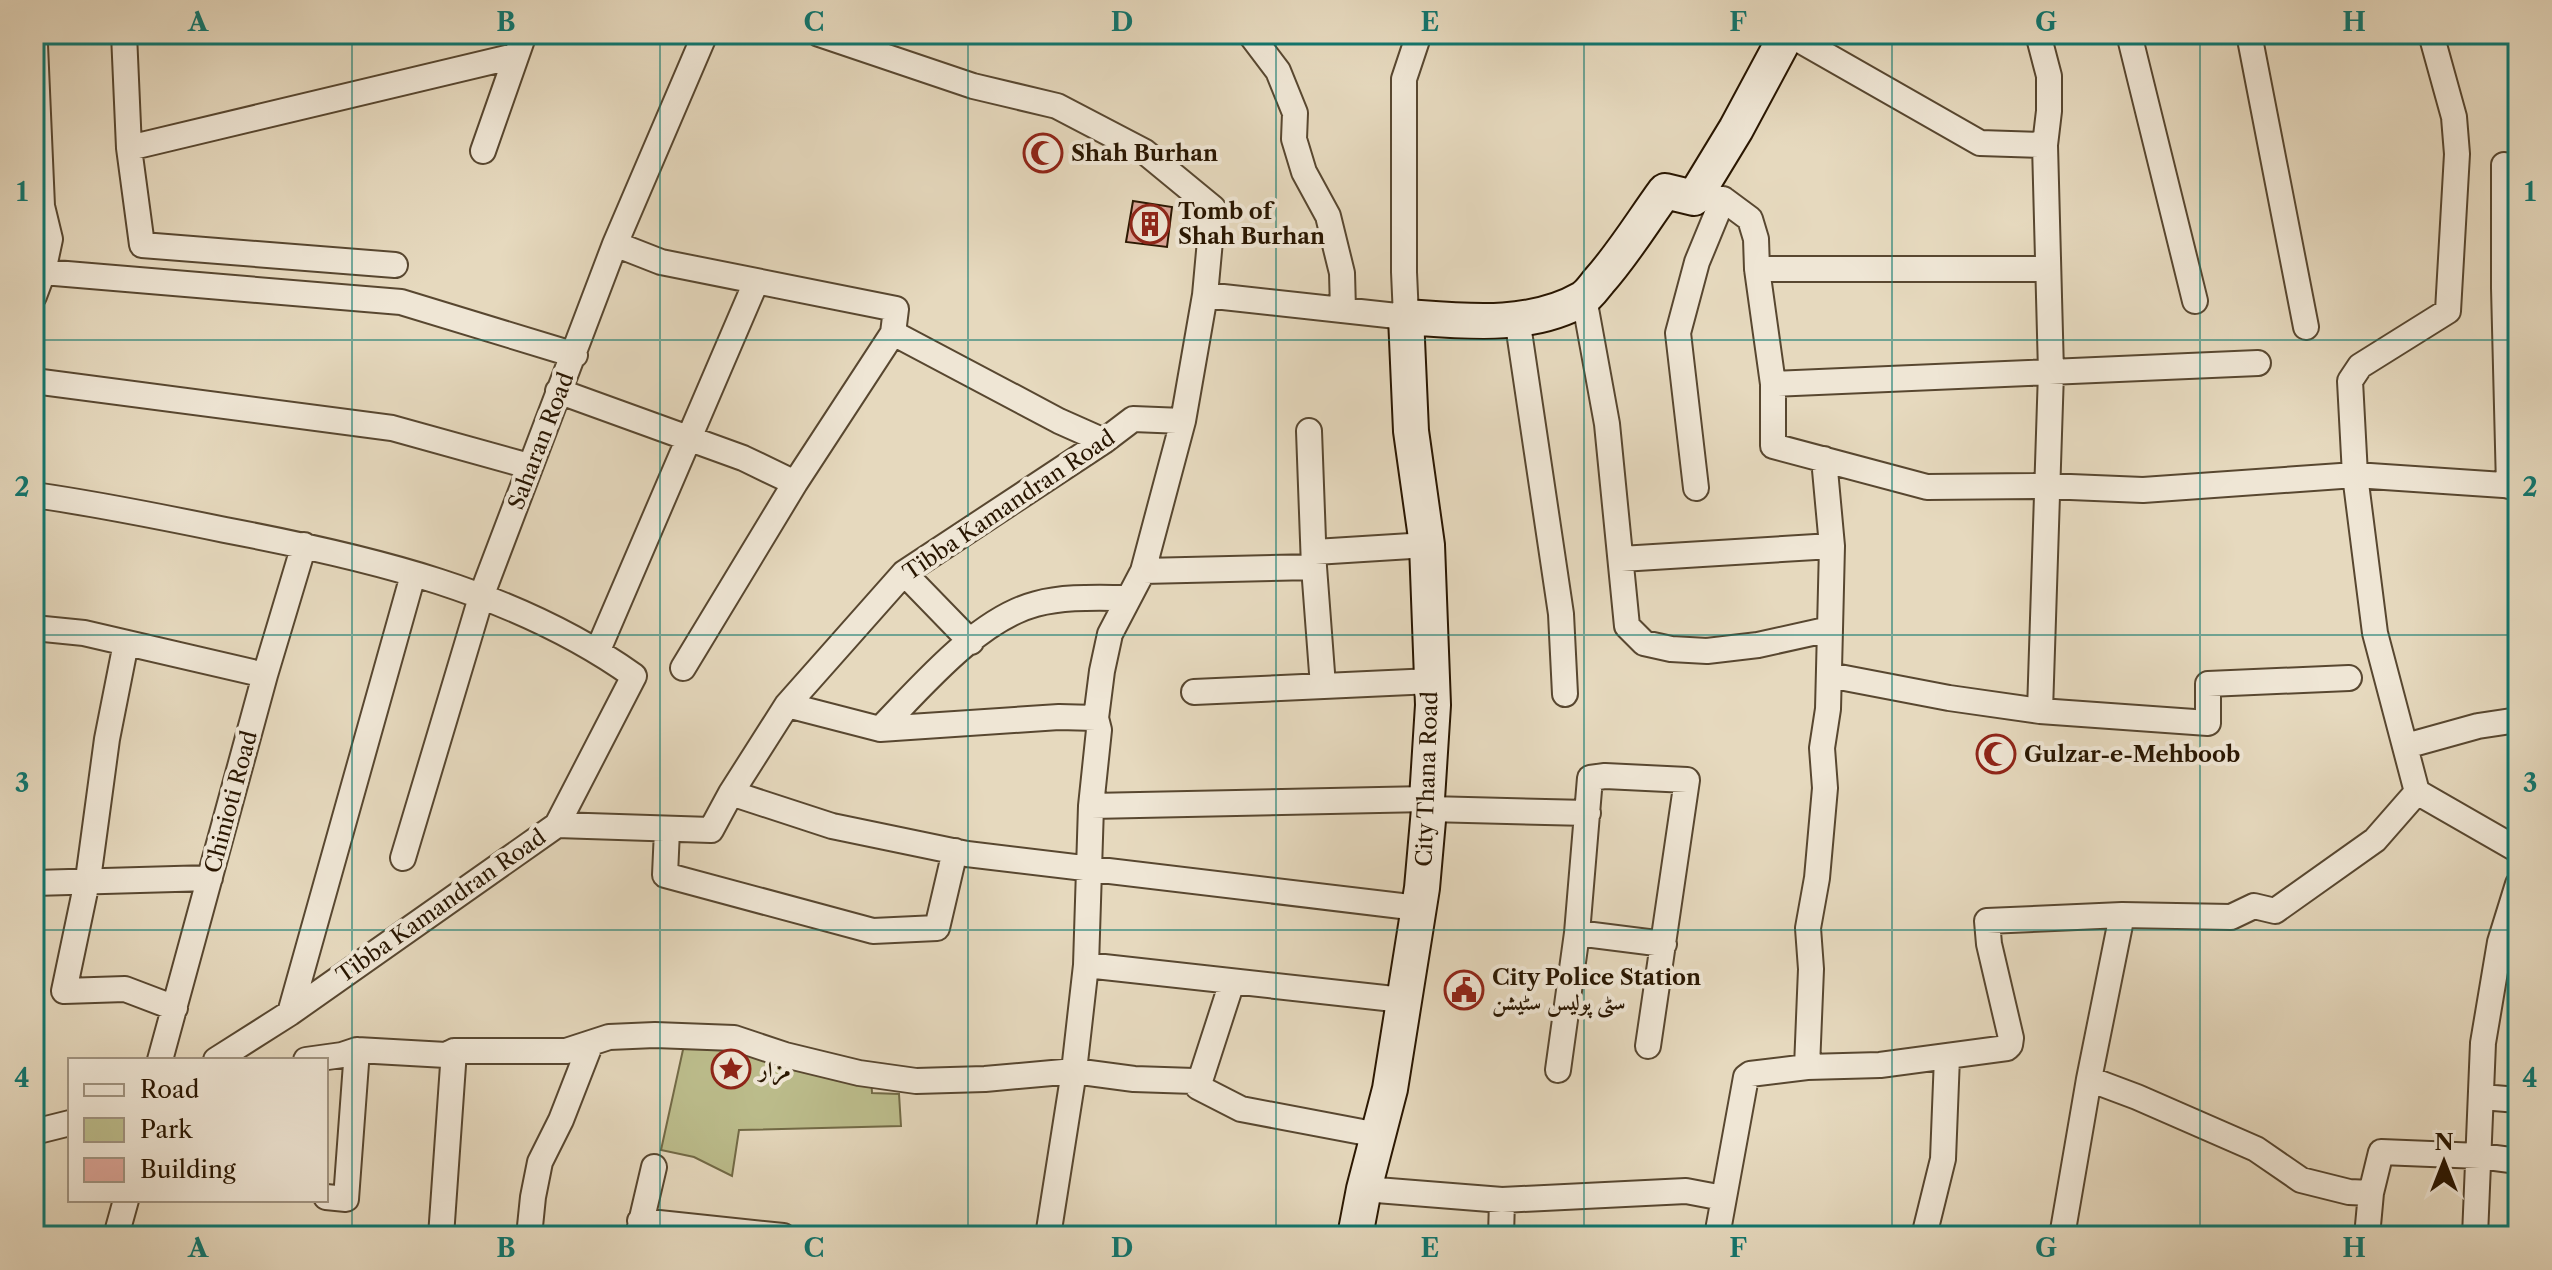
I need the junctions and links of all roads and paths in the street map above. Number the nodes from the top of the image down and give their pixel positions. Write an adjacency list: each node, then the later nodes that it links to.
1 (56, 34): 12 (street)
2 (124, 34): 15 (street)
3 (705, 34): 20 (street, Saharan Road)
4 (819, 34): 26 (street)
5 (1250, 34): 30 (street)
6 (1419, 34): 31 (street)
7 (1788, 34): 14 (street); 18 (street)
8 (2038, 34): 14 (street)
9 (2129, 34): 29 (street)
10 (2249, 34): 33 (street)
11 (2431, 34): 47 (street)
12 (34, 45): 19 (street)
13 (519, 45): 15 (street); 16 (street)
14 (2045, 145): 23 (street)
15 (129, 148): 21 (street)
16 (483, 151)
17 (2504, 165): 50 (street)
18 (1708, 198): 22 (street); 28 (street); 51 (street)
19 (38, 207): 24 (street)
20 (615, 244): 25 (street); 35 (street, Saharan Road)
21 (395, 265)
22 (1757, 269): 23 (street); 39 (street)
23 (2048, 269): 37 (street)
24 (43, 272): 27 (street); 35 (street)
25 (756, 282): 34 (street); 43 (street)
26 (1205, 295): 30 (street); 41 (street)
27 (34, 296)
28 (1584, 298): 32 (street); 57 (street)
29 (2195, 301)
30 (1343, 310): 31 (street)
31 (1406, 317): 32 (street); 54 (street, City Thana Road)
32 (1517, 318): 75 (street)
33 (2306, 327)
34 (893, 333): 44 (street); 48 (street)
35 (575, 355): 40 (street, Saharan Road)
36 (2258, 363): 37 (street)
37 (2051, 372): 39 (street); 49 (street)
38 (34, 381): 46 (street)
39 (1773, 384): 45 (street)
40 (558, 391): 43 (street); 46 (street, Saharan Road)
41 (1183, 421): 44 (street, Tibba Kamandran Road); 58 (street)
42 (1309, 431): 56 (street)
43 (689, 439): 48 (street); 67 (street)
44 (1104, 441): 59 (street, Tibba Kamandran Road)
45 (1824, 459): 49 (street); 55 (street)
46 (529, 466): 61 (street, Saharan Road)
47 (2355, 475): 49 (street); 50 (street); 81 (street)
48 (795, 483): 68 (street)
49 (2046, 486): 77 (street)
50 (2513, 486)
51 (1696, 488)
52 (34, 495): 53 (street)
53 (304, 545): 60 (street); 69 (street, Chinioti Road)
54 (1427, 545): 56 (street); 72 (street, City Thana Road)
55 (1832, 546): 57 (street); 64 (street)
56 (1315, 559): 58 (street); 73 (street)
57 (1621, 559): 64 (street)
58 (1143, 571): 62 (street)
59 (904, 573): 65 (street); 76 (street, Tibba Kamandran Road)
60 (413, 575): 61 (street); 105 (street)
61 (482, 594): 67 (street); 91 (street, Saharan Road)
62 (1128, 598): 65 (street); 78 (street)
63 (34, 628): 66 (street)
64 (1830, 629): 70 (street)
65 (971, 642): 80 (street)
66 (126, 643): 69 (street); 94 (street)
67 (598, 650): 87 (street)
68 (683, 668)
69 (265, 675): 93 (street, Chinioti Road)
70 (1829, 675): 77 (street); 114 (street)
71 (2349, 678): 77 (street)
72 (1432, 681): 73 (street); 84 (street, City Thana Road)
73 (1323, 686): 74 (street)
74 (1194, 692)
75 (1565, 694)
76 (787, 705): 80 (street); 83 (street, Tibba Kamandran Road)
77 (2040, 711)
78 (1096, 718): 80 (street); 85 (street)
79 (2518, 720): 81 (street)
80 (880, 729)
81 (2406, 746): 82 (street)
82 (2417, 792): 89 (street); 98 (street)
83 (731, 793): 88 (street, Tibba Kamandran Road); 90 (street)
84 (1428, 804): 85 (street); 86 (street); 97 (street, City Thana Road)
85 (1091, 806): 92 (street)
86 (1588, 813): 99 (street); 100 (street)
87 (557, 825): 88 (street, Tibba Kamandran Road); 105 (street, Tibba Kamandran Road)
88 (667, 830): 90 (street)
89 (2518, 850)
90 (955, 851): 92 (street)
91 (403, 858)
92 (1088, 870): 97 (street); 101 (street)
93 (210, 878): 94 (street); 104 (street, Chinioti Road)
94 (86, 881): 95 (street); 104 (street)
95 (34, 883)
96 (2518, 884): 119 (street)
97 (1418, 908): 103 (street, City Thana Road)
98 (2122, 915): 110 (street); 117 (street)
99 (1577, 933): 100 (street); 115 (street)
100 (1664, 944): 107 (street)
101 (1086, 965): 102 (street); 116 (street)
102 (1232, 982): 103 (street); 118 (street)
103 (1403, 1000): 123 (street, City Thana Road)
104 (175, 1008): 111 (street, Chinioti Road)
105 (290, 1013): 112 (street, Tibba Kamandran Road)
106 (591, 1043): 109 (street); 116 (street); 136 (street)
107 (1648, 1046)
108 (357, 1050): 109 (street); 113 (street); 129 (street)
109 (454, 1051): 135 (street)
110 (1947, 1057): 114 (street); 142 (street)
111 (161, 1058)
112 (219, 1058)
113 (320, 1058)
114 (1807, 1067): 130 (street)
115 (1558, 1070)
116 (1074, 1071): 118 (street); 138 (street)
117 (2089, 1079): 128 (street); 143 (street)
118 (1198, 1087): 123 (street)
119 (2482, 1097): 120 (street); 124 (street)
120 (2518, 1100)
121 (68, 1124): 122 (street)
122 (34, 1132)
123 (1378, 1135): 127 (street, City Thana Road)
124 (2480, 1156): 125 (street); 128 (street); 145 (street)
125 (2518, 1161)
126 (654, 1167): 133 (street)
127 (1364, 1189): 131 (street); 139 (street, City Thana Road)
128 (2371, 1193): 144 (street)
129 (328, 1197)
130 (1723, 1198): 131 (street); 141 (street)
131 (1502, 1200): 140 (street)
132 (125, 1202): 134 (street)
133 (639, 1228): 137 (street)
134 (116, 1236)
135 (441, 1236)
136 (529, 1236)
137 (783, 1236)
138 (1048, 1236)
139 (1355, 1236)
140 (1501, 1236)
141 (1717, 1236)
142 (1924, 1236)
143 (2062, 1236)
144 (2367, 1236)
145 (2475, 1236)

